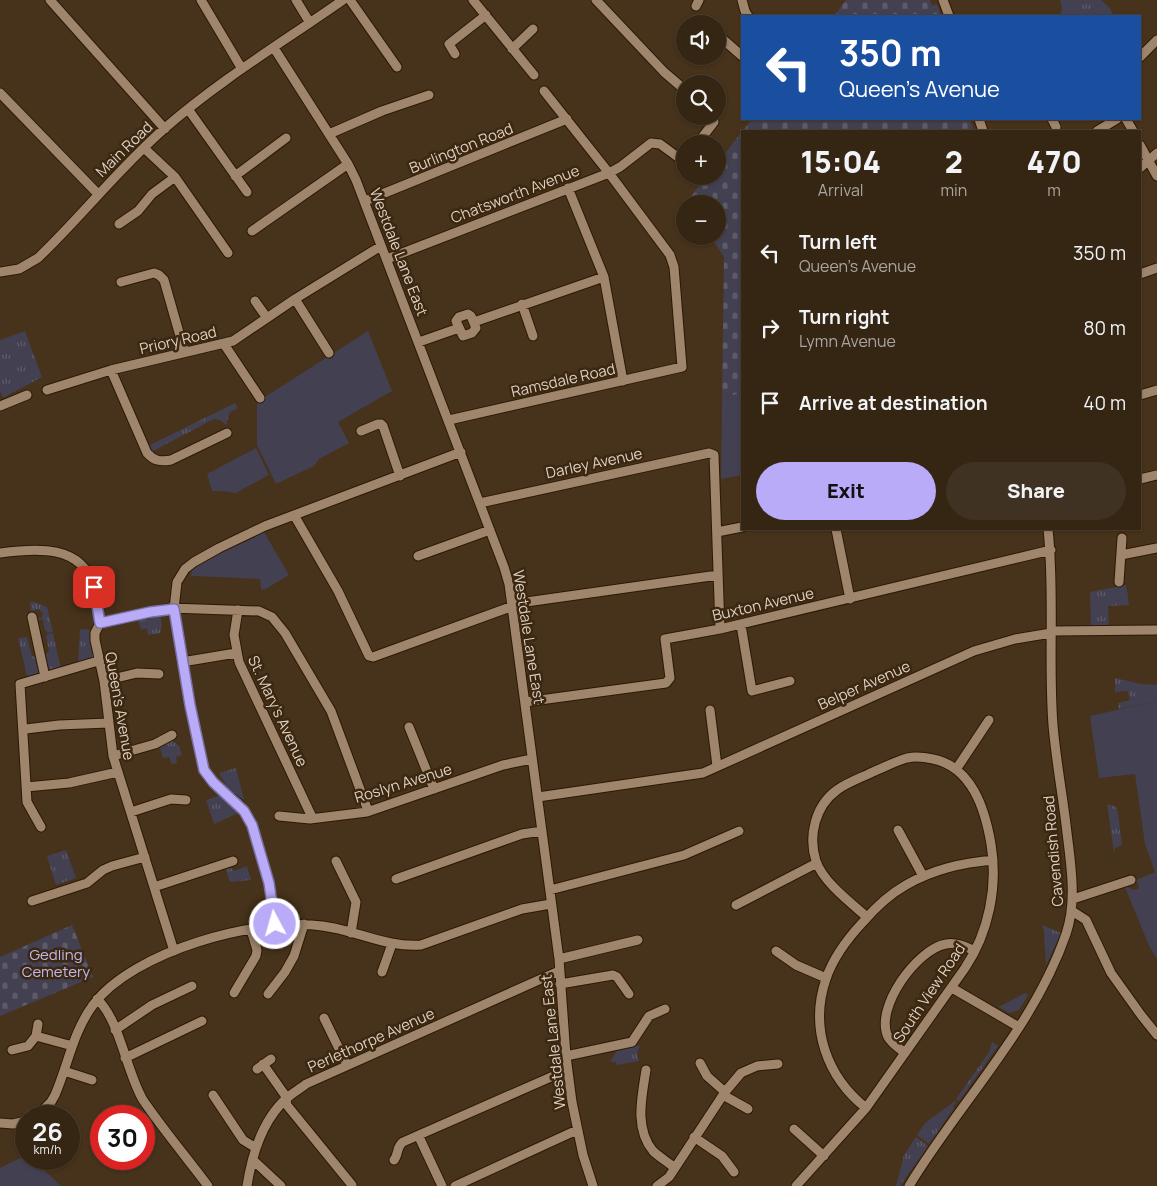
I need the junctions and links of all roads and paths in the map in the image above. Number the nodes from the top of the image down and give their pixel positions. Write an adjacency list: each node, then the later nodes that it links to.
1 (50, 0): 33 (street)
2 (201, 0): 23 (street)
3 (296, 0): 13 (street)
4 (343, 0): 13 (street, Main Road)
5 (350, 0): 22 (street)
6 (473, 0): 10 (street)
7 (596, 0): 25 (street)
8 (742, 0): 11 (street)
9 (943, 0): 12 (street)
10 (486, 15): 18 (street); 19 (street)
11 (747, 15)
12 (949, 15)
13 (310, 23): 17 (street, Main Road)
14 (533, 30): 18 (street)
15 (1157, 40): 21 (street)
16 (726, 42): 20 (street)
17 (274, 48): 23 (street, Main Road); 35 (street, Westdale Lane East)
18 (512, 49): 24 (street)
19 (455, 54)
20 (741, 55)
21 (1141, 56)
22 (397, 67)
23 (242, 70): 29 (street, Main Road)
24 (534, 76)
25 (676, 82)
26 (544, 91): 30 (street)
27 (0, 93): 51 (street)
28 (429, 95): 35 (street)
29 (188, 109): 33 (street, Main Road); 46 (street)
30 (567, 120): 45 (street); 52 (street, Burlington Road)
31 (1115, 120): 34 (street)
32 (712, 125): 36 (street)
33 (164, 129): 39 (street, Main Road)
34 (1099, 130)
35 (328, 134): 43 (street, Westdale Lane East)
36 (704, 135)
37 (286, 138): 46 (street)
38 (1141, 147): 42 (street)
39 (144, 148): 48 (street); 51 (street, Main Road)
40 (1157, 154): 42 (street)
41 (676, 157): 45 (street, Chatsworth Avenue)
42 (1149, 161): 44 (street); 47 (street)
43 (348, 164): 52 (street, Westdale Lane East); 54 (street)
44 (1141, 167)
45 (609, 173): 49 (street, Chatsworth Avenue); 73 (street, Ramsdale Road)
46 (235, 176): 50 (street)
47 (1157, 176)
48 (175, 177): 53 (street); 56 (street)
49 (568, 188): 57 (street, Chatsworth Avenue); 61 (street)
50 (247, 192)
51 (98, 194): 59 (street, Main Road)
52 (365, 202): 55 (street, Westdale Lane East)
53 (119, 224)
54 (252, 231)
55 (381, 246): 57 (street, Westdale Lane East); 63 (street, Priory Road)
56 (228, 253)
57 (387, 259): 68 (street, Westdale Lane East)
58 (1157, 268): 60 (street)
59 (0, 272)
60 (1141, 274)
61 (604, 277): 65 (street); 73 (street)
62 (121, 282): 70 (street)
63 (295, 299): 66 (street, Priory Road); 71 (street)
64 (255, 300): 66 (street)
65 (522, 304): 67 (street); 68 (street)
66 (267, 318): 69 (street, Priory Road)
67 (533, 336)
68 (419, 342): 80 (street, Westdale Lane East)
69 (224, 344): 70 (street, Priory Road); 78 (street)
70 (187, 351): 72 (street, Priory Road)
71 (329, 353)
72 (111, 370): 74 (street, Priory Road); 82 (street)
73 (623, 381): 80 (street, Ramsdale Road)
74 (47, 390)
75 (1157, 390): 77 (street)
76 (26, 395): 79 (street)
77 (1141, 395)
78 (260, 398)
79 (0, 406)
80 (449, 420): 83 (street, Westdale Lane East)
81 (361, 431): 85 (street)
82 (227, 433)
83 (461, 452): 85 (street); 87 (street, Westdale Lane East)
84 (1157, 475): 86 (street)
85 (400, 476): 88 (street)
86 (1141, 479)
87 (480, 503): 90 (street, Westdale Lane East); 93 (street, Darley Avenue)
88 (294, 515): 103 (street); 104 (street)
89 (741, 527): 93 (street)
90 (490, 530): 98 (street); 103 (street, Westdale Lane East)
91 (836, 530): 102 (street)
92 (1048, 530): 96 (street, Cavendish Road)
93 (717, 532): 100 (street)
94 (1122, 538): 99 (street)
95 (1157, 548): 99 (street)
96 (1051, 550): 102 (street, Buxton Avenue); 111 (street, Cavendish Road)
97 (0, 553): 107 (street, Queen's Avenue)
98 (418, 556)
99 (1121, 556): 101 (street)
100 (718, 575): 103 (street); 109 (street)
101 (1119, 582)
102 (850, 599): 108 (street, Buxton Avenue)
103 (512, 605): 119 (street, Westdale Lane East)
104 (174, 609): 105 (street); 107 (street); 114 (street)
105 (238, 610): 112 (street, St. Mary's Avenue); 136 (street)
106 (32, 617): 116 (street)
107 (100, 623): 113 (street, Queen's Avenue)
108 (741, 624): 109 (street, Buxton Avenue); 118 (street)
109 (720, 629): 119 (street, Buxton Avenue)
110 (1157, 630): 111 (street, Belper Avenue)
111 (1051, 632): 128 (street, Belper Avenue); 153 (street, Cavendish Road)
112 (236, 653): 114 (street); 138 (street, St. Mary's Avenue)
113 (98, 661): 116 (street); 117 (street, Queen's Avenue)
114 (182, 662): 160 (street)
115 (159, 673): 117 (street)
116 (45, 677): 124 (street)
117 (104, 681): 122 (street, Queen's Avenue)
118 (790, 681)
119 (525, 702): 127 (street, Westdale Lane East)
120 (710, 710): 128 (street)
121 (989, 720): 129 (street)
122 (108, 723): 124 (street); 126 (street, Queen's Avenue)
123 (408, 727): 132 (street)
124 (23, 728): 131 (street)
125 (172, 735): 126 (street)
126 (113, 756): 130 (street, Queen's Avenue)
127 (532, 759): 132 (street, Roslyn Avenue); 133 (street, Westdale Lane East)
128 (717, 766): 133 (street, Belper Avenue)
129 (956, 768): 144 (street, South View Road); 147 (street, South View Road)
130 (118, 772): 131 (street); 135 (street, Queen's Avenue)
131 (26, 787): 139 (street)
132 (434, 789): 136 (street, Roslyn Avenue)
133 (538, 797): 141 (street, Westdale Lane East)
134 (186, 800): 135 (street)
135 (131, 812): 143 (street, Queen's Avenue)
136 (367, 812): 138 (street, Roslyn Avenue)
137 (279, 816): 138 (street, Roslyn Avenue)
138 (310, 819)
139 (41, 827)
140 (898, 830): 148 (street)
141 (542, 831): 149 (street); 152 (street, Westdale Lane East)
142 (739, 832): 152 (street)
143 (145, 857): 151 (street, Queen's Avenue); 154 (street)
144 (993, 860): 148 (street); 167 (street, South View Road)
145 (336, 861): 162 (street)
146 (233, 862): 151 (street)
147 (816, 863): 156 (street); 158 (street)
148 (923, 876): 158 (street)
149 (396, 879)
150 (1131, 880): 153 (street)
151 (154, 887): 165 (street, Queen's Avenue)
152 (550, 890): 155 (street, Westdale Lane East)
153 (1073, 898): 157 (street, Cavendish Road)
154 (32, 901)
155 (551, 904): 164 (street); 168 (street, Westdale Lane East)
156 (736, 905)
157 (1072, 911): 183 (street, Cavendish Road); 185 (street)
158 (866, 917): 171 (street)
159 (304, 924): 160 (street); 162 (street); 176 (street)
160 (276, 926): 161 (street)
161 (251, 930): 165 (street); 175 (street)
162 (351, 934): 164 (street)
163 (638, 940): 168 (street)
164 (392, 944): 170 (street)
165 (174, 951): 178 (street)
166 (776, 951): 171 (street)
167 (975, 951): 174 (street, South View Road); 189 (street)
168 (559, 959): 169 (street, Westdale Lane East)
169 (559, 971): 172 (street, Westdale Lane East); 195 (street, Perlethorpe Avenue)
170 (382, 972)
171 (826, 978): 204 (street)
172 (560, 984): 177 (street); 190 (street, Westdale Lane East)
173 (192, 986): 184 (street)
174 (952, 988): 183 (street); 189 (street, South View Road)
175 (234, 993)
176 (268, 994)
177 (629, 994)
178 (97, 1000): 184 (street); 187 (street)
179 (665, 1010): 190 (street)
180 (324, 1018): 195 (street)
181 (202, 1021): 191 (street)
182 (38, 1024): 186 (street)
183 (1019, 1027): 227 (street, Cavendish Road)
184 (115, 1030): 191 (street)
185 (1157, 1035)
186 (36, 1036): 187 (street); 188 (street)
187 (72, 1044): 198 (street)
188 (12, 1050)
189 (905, 1053): 204 (street, South View Road)
190 (566, 1056): 196 (street, Westdale Lane East)
191 (125, 1058): 219 (street)
192 (700, 1063): 200 (street)
193 (264, 1064): 202 (street)
194 (778, 1064): 200 (street)
195 (347, 1065): 202 (street, Perlethorpe Avenue)
196 (567, 1070): 209 (street, Westdale Lane East); 210 (street)
197 (646, 1070): 216 (street)
198 (64, 1071): 199 (street); 203 (street)
199 (92, 1080)
200 (724, 1094): 205 (street); 211 (street)
201 (214, 1095): 212 (street)
202 (287, 1098): 212 (street, Perlethorpe Avenue); 218 (street)
203 (48, 1105)
204 (866, 1108): 213 (street, South View Road)
205 (748, 1109)
206 (0, 1123): 207 (street)
207 (15, 1124)
208 (794, 1129): 213 (street)
209 (577, 1130): 223 (street); 224 (street, Westdale Lane East)
210 (421, 1134): 215 (street); 222 (street)
211 (694, 1137): 216 (street); 217 (street)
212 (256, 1148): 214 (street, Perlethorpe Avenue)
213 (824, 1156): 226 (street, South View Road)
214 (252, 1160): 220 (street, Perlethorpe Avenue); 221 (street)
215 (394, 1160)
216 (675, 1168): 225 (street)
217 (734, 1172)
218 (352, 1185)
219 (208, 1186)
220 (248, 1186)
221 (281, 1186)
222 (442, 1186)
223 (455, 1186)
224 (593, 1186)
225 (657, 1186)
226 (796, 1186)
227 (909, 1186)

